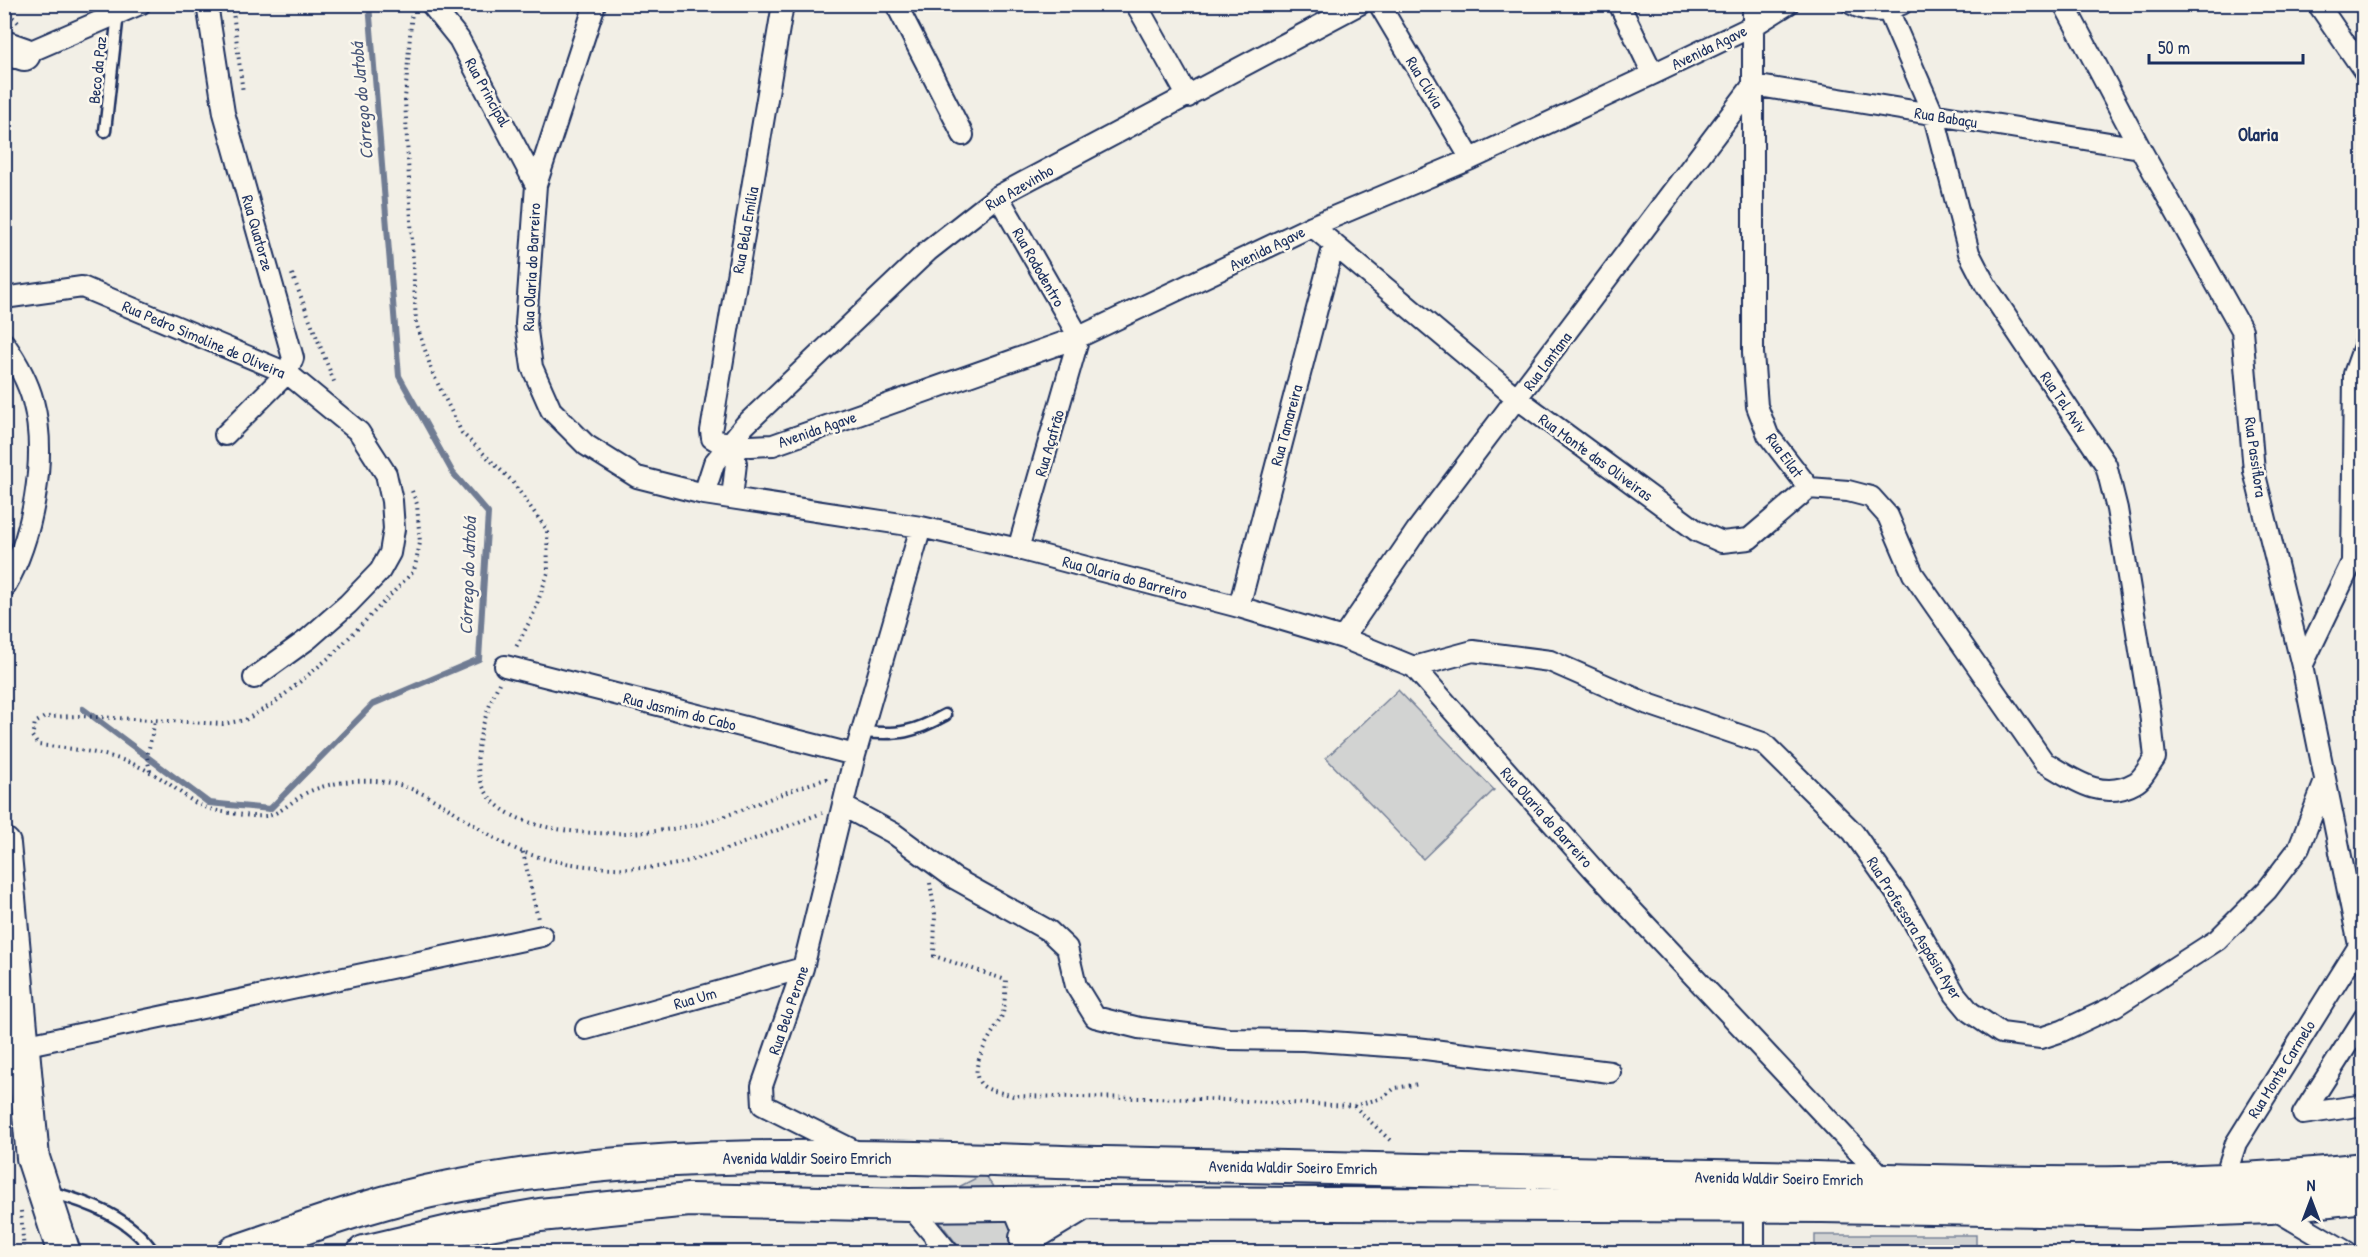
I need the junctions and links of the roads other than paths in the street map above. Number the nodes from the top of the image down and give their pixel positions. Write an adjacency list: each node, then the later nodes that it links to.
1 (140, 4): 17 (street)
2 (207, 4): 37 (street, Rua Quatorze)
3 (431, 4): 29 (street, Rua Principal)
4 (596, 4): 29 (street, Rua Olaria do Barreiro)
5 (783, 4): 40 (street, Rua Bela Emília)
6 (896, 4): 26 (street)
7 (1136, 4): 23 (street)
8 (1360, 4): 23 (street, Rua Azevinho)
9 (1380, 4): 28 (street, Rua Clívia)
10 (1619, 4): 21 (street)
11 (1753, 4): 18 (street, Rua Eilat)
12 (1788, 4): 18 (street, Avenida Agave)
13 (1852, 4): 16 (street)
14 (2064, 4): 27 (street, Rua Passiflora)
15 (2318, 4): 20 (street)
16 (1895, 7): 24 (street, Rua Tel Aviv)
17 (118, 13): 19 (street); 25 (lane, Beco da Paz)
18 (1753, 26): 21 (street, Avenida Agave); 22 (street, Rua Eilat)
19 (11, 55)
20 (2364, 71)
21 (1653, 74): 28 (street, Avenida Agave)
22 (1753, 85): 24 (street, Rua Babaçu); 38 (street, Rua Lantana); 41 (street, Rua Eilat)
23 (1188, 97): 30 (street, Rua Azevinho)
24 (1934, 116): 27 (street, Rua Babaçu); 57 (street, Rua Tel Aviv)
25 (105, 131)
26 (963, 135)
27 (2140, 148): 50 (street, Rua Passiflora)
28 (1471, 159): 31 (street, Avenida Agave)
29 (536, 185): 42 (street, Rua Olaria do Barreiro)
30 (998, 196): 34 (street, Rua Rododentro); 40 (street, Rua Azevinho)
31 (1312, 226): 32 (street, Rua Monte das Oliveiras); 34 (street, Avenida Agave)
32 (1334, 244): 38 (street, Rua Monte das Oliveiras); 47 (street, Rua Tamareira)
33 (4, 298): 37 (street, Rua Pedro Simoline de Oliveira)
34 (1079, 338): 40 (street, Avenida Agave); 45 (street, Rua Açafrão)
35 (4, 343): 46 (street)
36 (2364, 346): 50 (street)
37 (287, 373): 39 (street); 52 (street, Rua Pedro Simoline de Oliveira)
38 (1518, 399): 41 (street, Rua Monte das Oliveiras); 48 (street, Rua Lantana)
39 (225, 435)
40 (730, 442): 42 (street, Rua Azevinho); 43 (street)
41 (1809, 488): 57 (street, Rua Eilat)
42 (704, 494): 43 (street, Rua Olaria do Barreiro)
43 (732, 498): 44 (street, Rua Olaria do Barreiro)
44 (921, 527): 45 (street, Rua Olaria do Barreiro); 54 (street, Rua Belo Perone)
45 (1018, 549): 47 (street, Rua Olaria do Barreiro)
46 (4, 588)
47 (1239, 607): 48 (street, Rua Olaria do Barreiro)
48 (1343, 638): 51 (street, Rua Olaria do Barreiro)
49 (505, 666): 55 (street, Rua Jasmim do Cabo)
50 (2302, 666): 56 (street, Rua Passiflora)
51 (1414, 667): 56 (street, Rua Professora Aspásia Ayer); 72 (street, Rua Olaria do Barreiro)
52 (254, 678)
53 (945, 715): 54 (lane)
54 (862, 732): 55 (street, Rua Belo Perone)
55 (853, 764): 58 (street, Rua Belo Perone)
56 (2324, 784): 61 (street, Rua Passiflora)
57 (2109, 793)
58 (843, 806): 62 (street, Rua Belo Perone); 66 (street)
59 (4, 844): 65 (main road)
60 (542, 936): 65 (street)
61 (2361, 942): 73 (street, Rua Monte Carmelo)
62 (803, 968): 64 (street, Rua Um); 68 (street, Rua Belo Perone)
63 (2364, 1018): 67 (street)
64 (586, 1029)
65 (23, 1046): 71 (main road)
66 (1610, 1072)
67 (2364, 1105)
68 (864, 1156): 69 (main road, Avenida Waldir Soeiro Emrich); 83 (main road, Avenida Waldir Soeiro Emrich)
69 (979, 1160): 72 (main road, Avenida Waldir Soeiro Emrich); 76 (main road); 77 (main road)
70 (2364, 1169): 73 (main road, Avenida Waldir Soeiro Emrich)
71 (44, 1191): 81 (main road); 82 (lane)
72 (1888, 1194): 73 (main road, Avenida Waldir Soeiro Emrich); 78 (main road, Avenida Waldir Soeiro Emrich)
73 (2225, 1194): 79 (main road, Avenida Waldir Soeiro Emrich)
74 (2364, 1196): 79 (main road, Avenida Waldir Soeiro Emrich)
75 (1084, 1203): 76 (main road, Avenida Waldir Soeiro Emrich); 78 (main road, Avenida Waldir Soeiro Emrich); 80 (main road)
76 (1012, 1204): 77 (main road, Avenida Waldir Soeiro Emrich); 80 (street)
77 (909, 1205): 84 (main road, Avenida Waldir Soeiro Emrich); 85 (street)
78 (1754, 1207): 86 (street)
79 (2270, 1207): 87 (street)
80 (1023, 1245)
81 (64, 1252)
82 (153, 1252)
83 (234, 1252)
84 (364, 1252)
85 (948, 1252)
86 (1754, 1252)
87 (2347, 1252)

